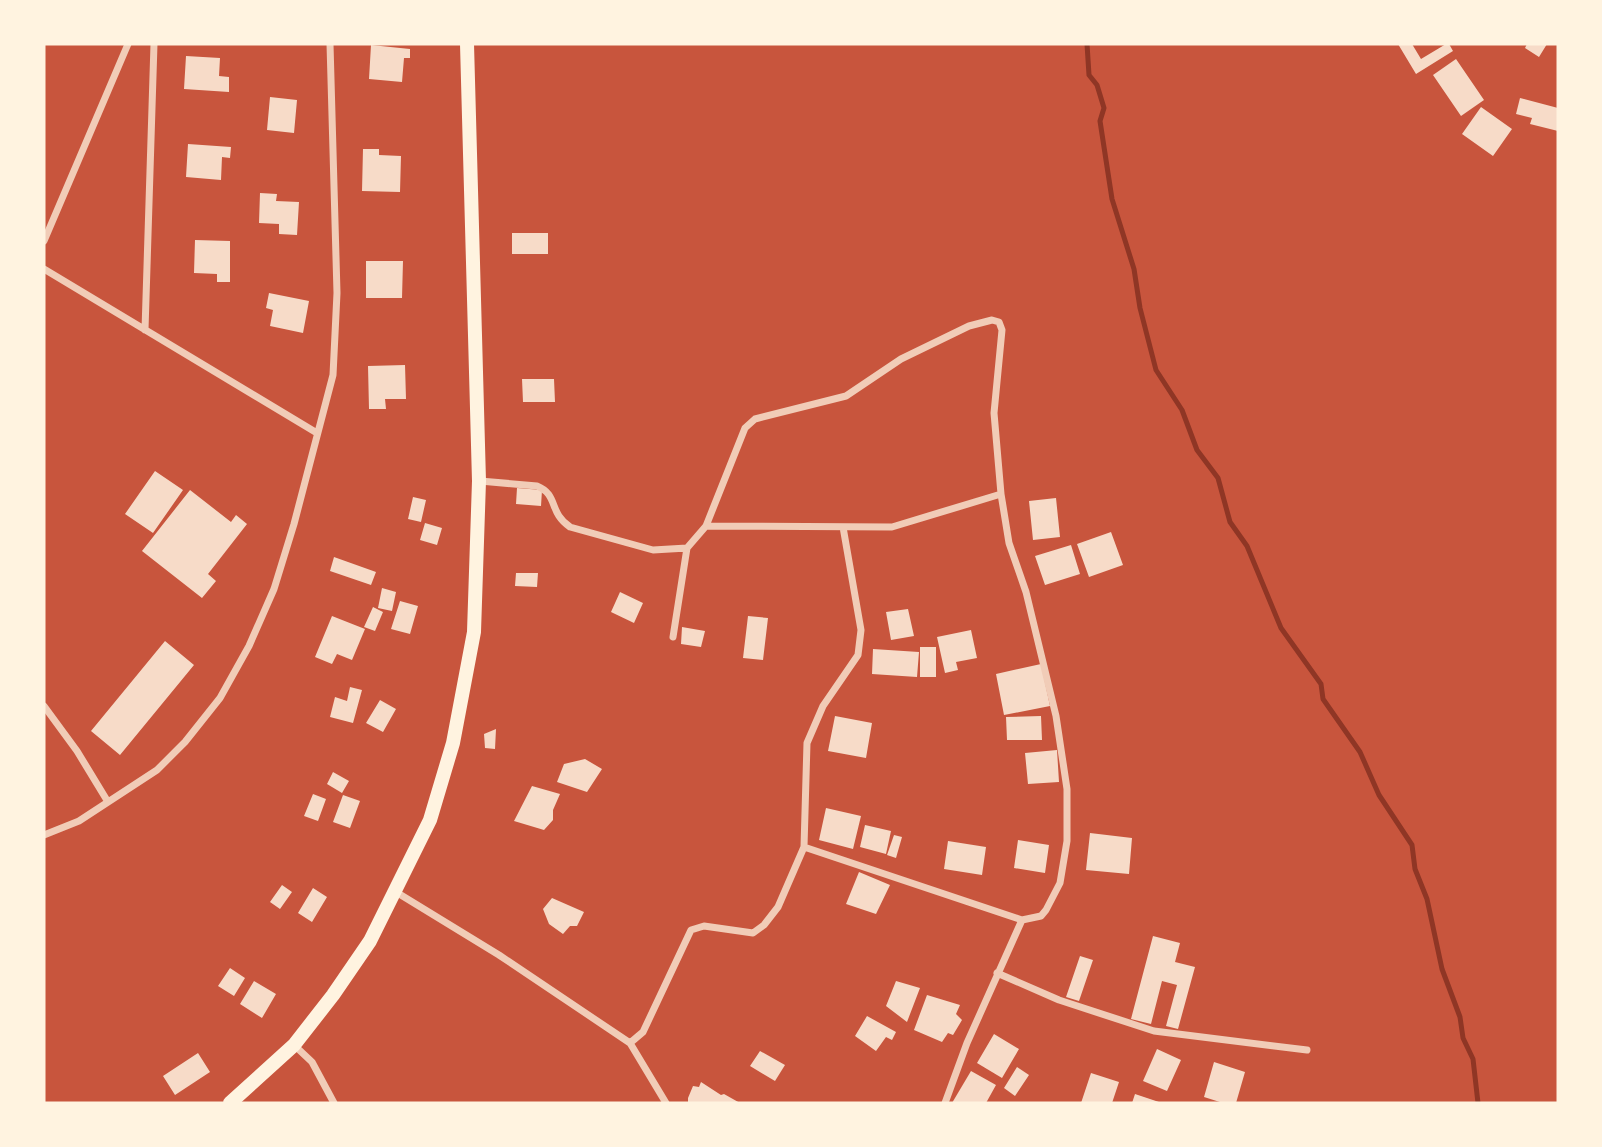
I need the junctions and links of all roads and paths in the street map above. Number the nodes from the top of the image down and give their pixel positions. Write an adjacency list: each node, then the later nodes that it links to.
1 (128, 44): 5 (street)
2 (154, 44): 7 (street)
3 (330, 44): 8 (street)
4 (467, 44): 9 (main road)
5 (44, 241)
6 (44, 269): 7 (street)
7 (145, 330): 8 (street)
8 (317, 433): 16 (street)
9 (479, 481): 13 (street); 19 (main road)
10 (1001, 495): 11 (street); 12 (street); 20 (street)
11 (706, 526): 12 (street); 13 (street)
12 (843, 527): 18 (street)
13 (687, 548): 14 (street)
14 (673, 636)
15 (44, 706): 16 (street)
16 (108, 802): 17 (street)
17 (44, 835)
18 (804, 847): 20 (street); 22 (street)
19 (396, 892): 22 (street); 23 (main road)
20 (1022, 920): 21 (street)
21 (997, 973): 24 (street); 28 (street)
22 (630, 1043): 27 (street)
23 (294, 1045): 25 (main road); 26 (street)
24 (1307, 1050)
25 (230, 1103)
26 (334, 1103)
27 (666, 1103)
28 (945, 1103)

